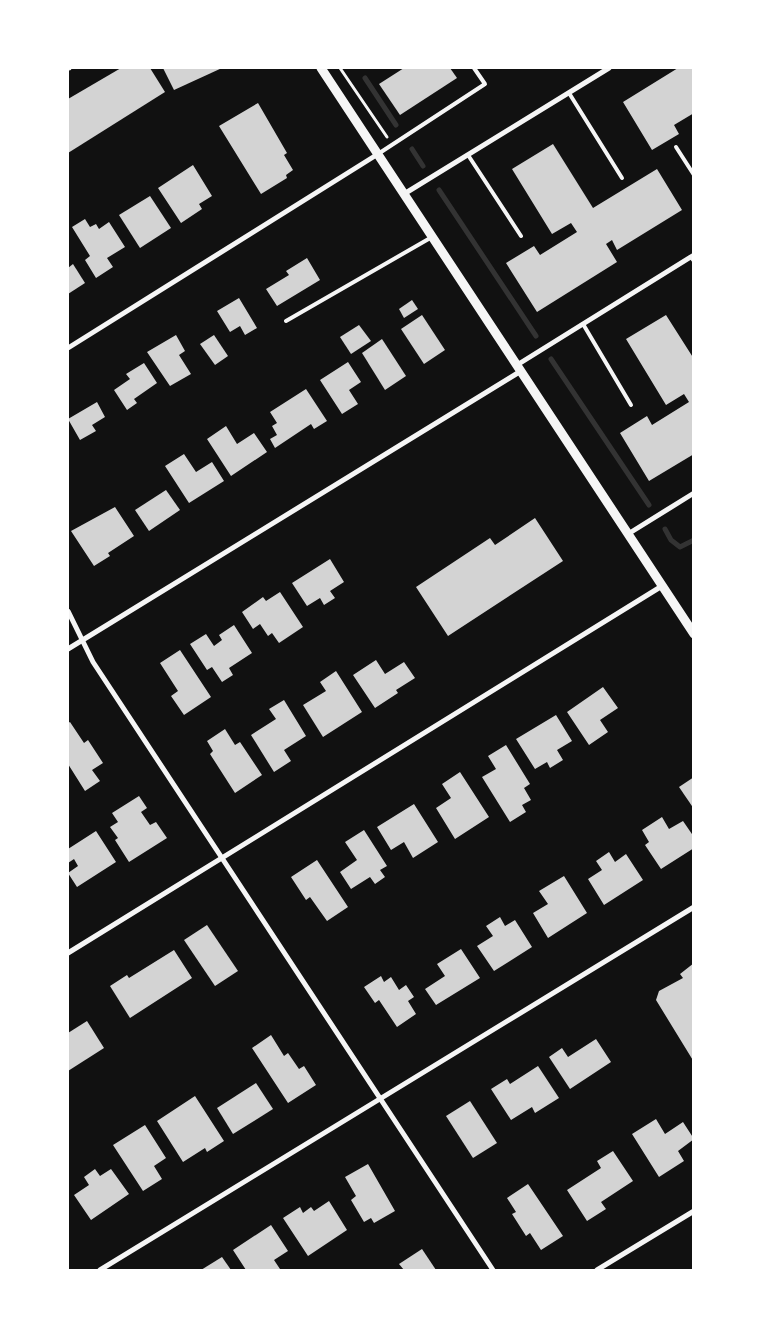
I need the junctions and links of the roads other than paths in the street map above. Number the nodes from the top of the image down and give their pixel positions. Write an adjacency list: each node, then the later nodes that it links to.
1 (321, 68): 6 (street)
2 (474, 68): 6 (lane)
3 (609, 68): 4 (street)
4 (569, 93): 7 (street); 9 (lane)
5 (676, 147): 8 (lane)
6 (378, 154): 10 (street); 16 (street)
7 (468, 155): 10 (street); 11 (lane)
8 (694, 175)
9 (622, 178)
10 (404, 194): 12 (street)
11 (522, 236)
12 (432, 237): 14 (lane); 17 (street)
13 (693, 258): 15 (street)
14 (286, 321)
15 (583, 324): 17 (street); 18 (lane)
16 (68, 348)
17 (519, 368): 20 (street); 24 (street)
18 (631, 405)
19 (694, 494): 20 (street)
20 (628, 534): 21 (street)
21 (662, 586): 23 (street); 26 (street)
22 (68, 611): 24 (street)
23 (694, 634)
24 (82, 640): 25 (street); 26 (street)
25 (68, 649)
26 (223, 858): 28 (street); 29 (street)
27 (694, 907): 29 (street)
28 (68, 953)
29 (381, 1099): 31 (street); 32 (street)
30 (694, 1211): 33 (street)
31 (100, 1270)
32 (493, 1270)
33 (597, 1270)

